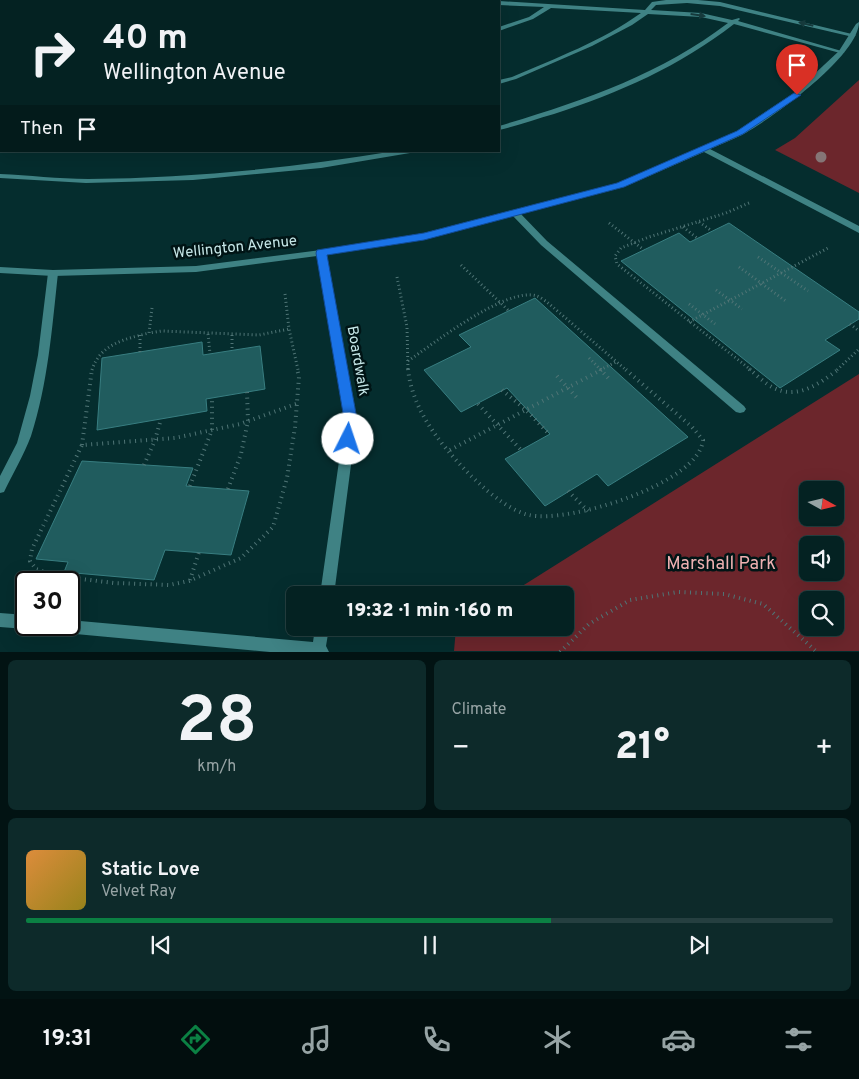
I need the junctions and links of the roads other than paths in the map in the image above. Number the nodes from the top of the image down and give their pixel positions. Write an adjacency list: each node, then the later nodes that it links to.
1 (655, 1): 2 (street); 6 (street)
2 (718, 2): 5 (street)
3 (500, 4): 4 (street)
4 (550, 6): 6 (street); 9 (street)
5 (748, 10): 7 (street); 10 (street, one-way to 5)
6 (650, 11): 7 (street, one-way to 7); 12 (street)
7 (734, 22): 11 (street); 13 (street)
8 (859, 24): 10 (street, Wellington Avenue)
9 (500, 30)
10 (854, 35): 11 (street, Wellington Avenue)
11 (842, 52): 14 (street, Wellington Avenue)
12 (500, 82)
13 (500, 128)
14 (705, 149): 17 (street, Wellington Avenue); 18 (street)
15 (404, 152): 16 (street)
16 (0, 176)
17 (515, 213): 19 (street, Wellington Avenue); 22 (street)
18 (859, 230)
19 (321, 253): 21 (street, Wellington Avenue); 24 (street, Boardwalk)
20 (0, 270): 21 (street, Wellington Avenue)
21 (53, 273): 23 (street)
22 (740, 409)
23 (0, 488)
24 (328, 586)
25 (0, 620): 26 (street)
26 (15, 621)
27 (80, 627): 29 (street)
28 (322, 636): 29 (street)
29 (321, 650)

